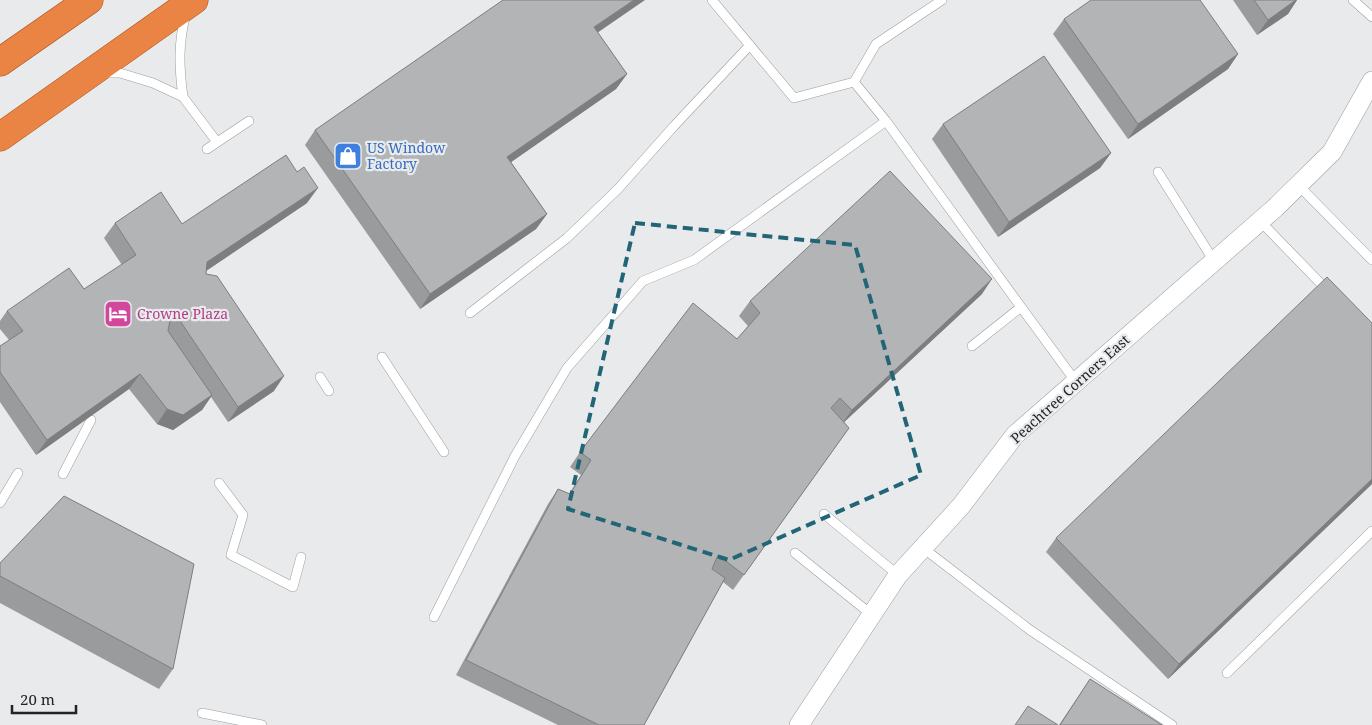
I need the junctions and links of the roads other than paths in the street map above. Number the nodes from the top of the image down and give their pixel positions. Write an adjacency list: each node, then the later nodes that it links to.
1 (90, 0): 8 (highway)
2 (712, 0): 7 (lane)
3 (942, 0): 10 (lane)
4 (1353, 0): 6 (lane)
5 (191, 2): 9 (highway); 12 (lane)
6 (1372, 16)
7 (750, 45): 10 (lane); 25 (lane)
8 (0, 62)
9 (89, 73): 12 (lane); 15 (highway)
10 (854, 82): 14 (lane)
11 (1372, 82): 19 (street, Peachtree Corners East)
12 (183, 97): 16 (lane)
13 (249, 121): 16 (lane)
14 (886, 121): 24 (lane); 44 (lane)
15 (0, 136)
16 (217, 142): 17 (lane)
17 (207, 149)
18 (1158, 172): 22 (lane)
19 (1298, 186): 20 (street, Peachtree Corners East); 21 (lane)
20 (1260, 221): 22 (street, Peachtree Corners East); 23 (lane)
21 (1372, 260)
22 (1214, 261): 29 (street, Peachtree Corners East)
23 (1333, 296)
24 (1021, 307): 26 (lane); 29 (lane)
25 (470, 313)
26 (972, 346)
27 (382, 357): 32 (lane)
28 (320, 377): 30 (lane)
29 (1076, 382): 39 (street, Peachtree Corners East)
30 (329, 391)
31 (91, 420): 34 (lane)
32 (444, 452)
33 (18, 473): 36 (lane)
34 (63, 474)
35 (219, 483): 41 (lane)
36 (0, 503)
37 (824, 514): 42 (lane)
38 (1372, 531): 45 (lane)
39 (923, 548): 42 (street, Peachtree Corners East); 49 (lane)
40 (795, 553): 43 (lane)
41 (301, 557)
42 (898, 575): 43 (street, Peachtree Corners East)
43 (872, 615): 48 (street, Peachtree Corners East)
44 (434, 617)
45 (1227, 674)
46 (202, 713): 47 (lane)
47 (262, 725)
48 (798, 725)
49 (1172, 725)

